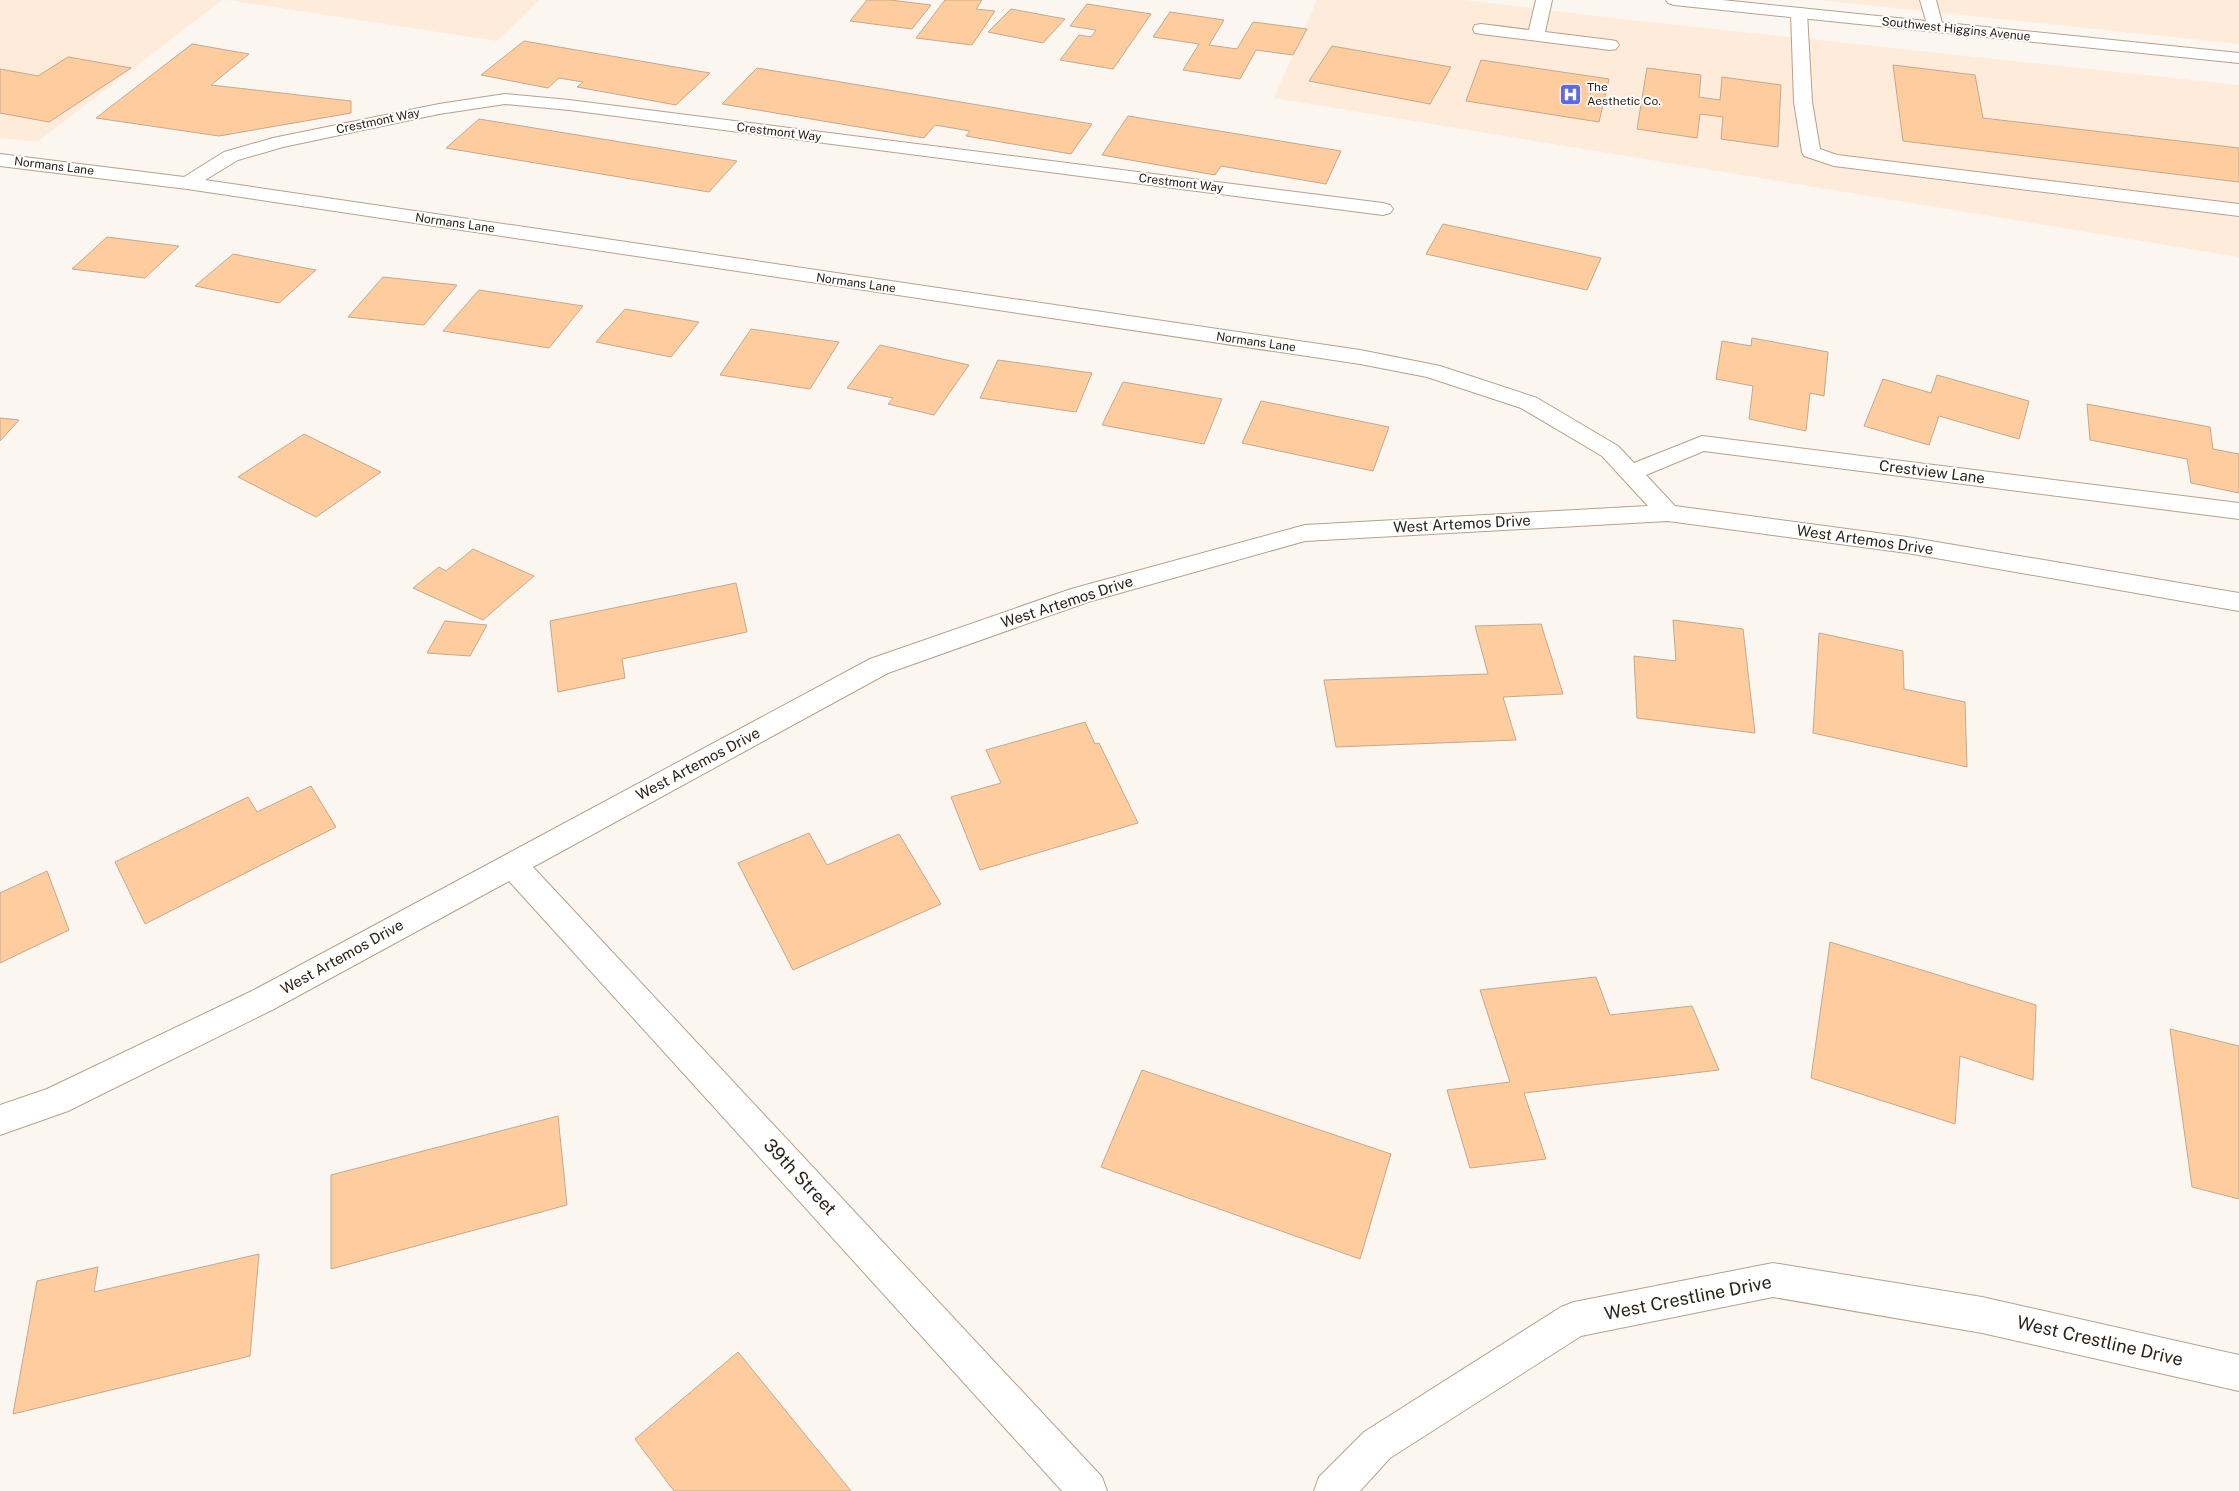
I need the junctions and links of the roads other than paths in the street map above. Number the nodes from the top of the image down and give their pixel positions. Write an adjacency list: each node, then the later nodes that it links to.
1 (1544, 0): 7 (street)
2 (1674, 0): 4 (street, Southwest Higgins Avenue)
3 (1928, 0): 5 (street)
4 (1798, 13): 5 (street, Southwest Higgins Avenue); 13 (street)
5 (1935, 27): 9 (street, Southwest Higgins Avenue)
6 (1481, 29): 7 (street)
7 (1536, 36): 8 (street)
8 (1610, 44)
9 (2239, 58)
10 (0, 160): 11 (street, Normans Lane)
11 (187, 183): 12 (street, Crestmont Way); 14 (street, Normans Lane)
12 (1383, 209)
13 (2239, 210)
14 (1631, 473): 15 (street, Crestview Lane); 16 (street, Normans Lane)
15 (2239, 511)
16 (1668, 514): 17 (street, West Artemos Drive); 18 (street, West Artemos Drive)
17 (2239, 602)
18 (512, 864): 19 (street, West Artemos Drive); 21 (street, 39th Street)
19 (0, 1120)
20 (2239, 1372): 22 (street, West Crestline Drive)
21 (1088, 1491)
22 (1333, 1491)

